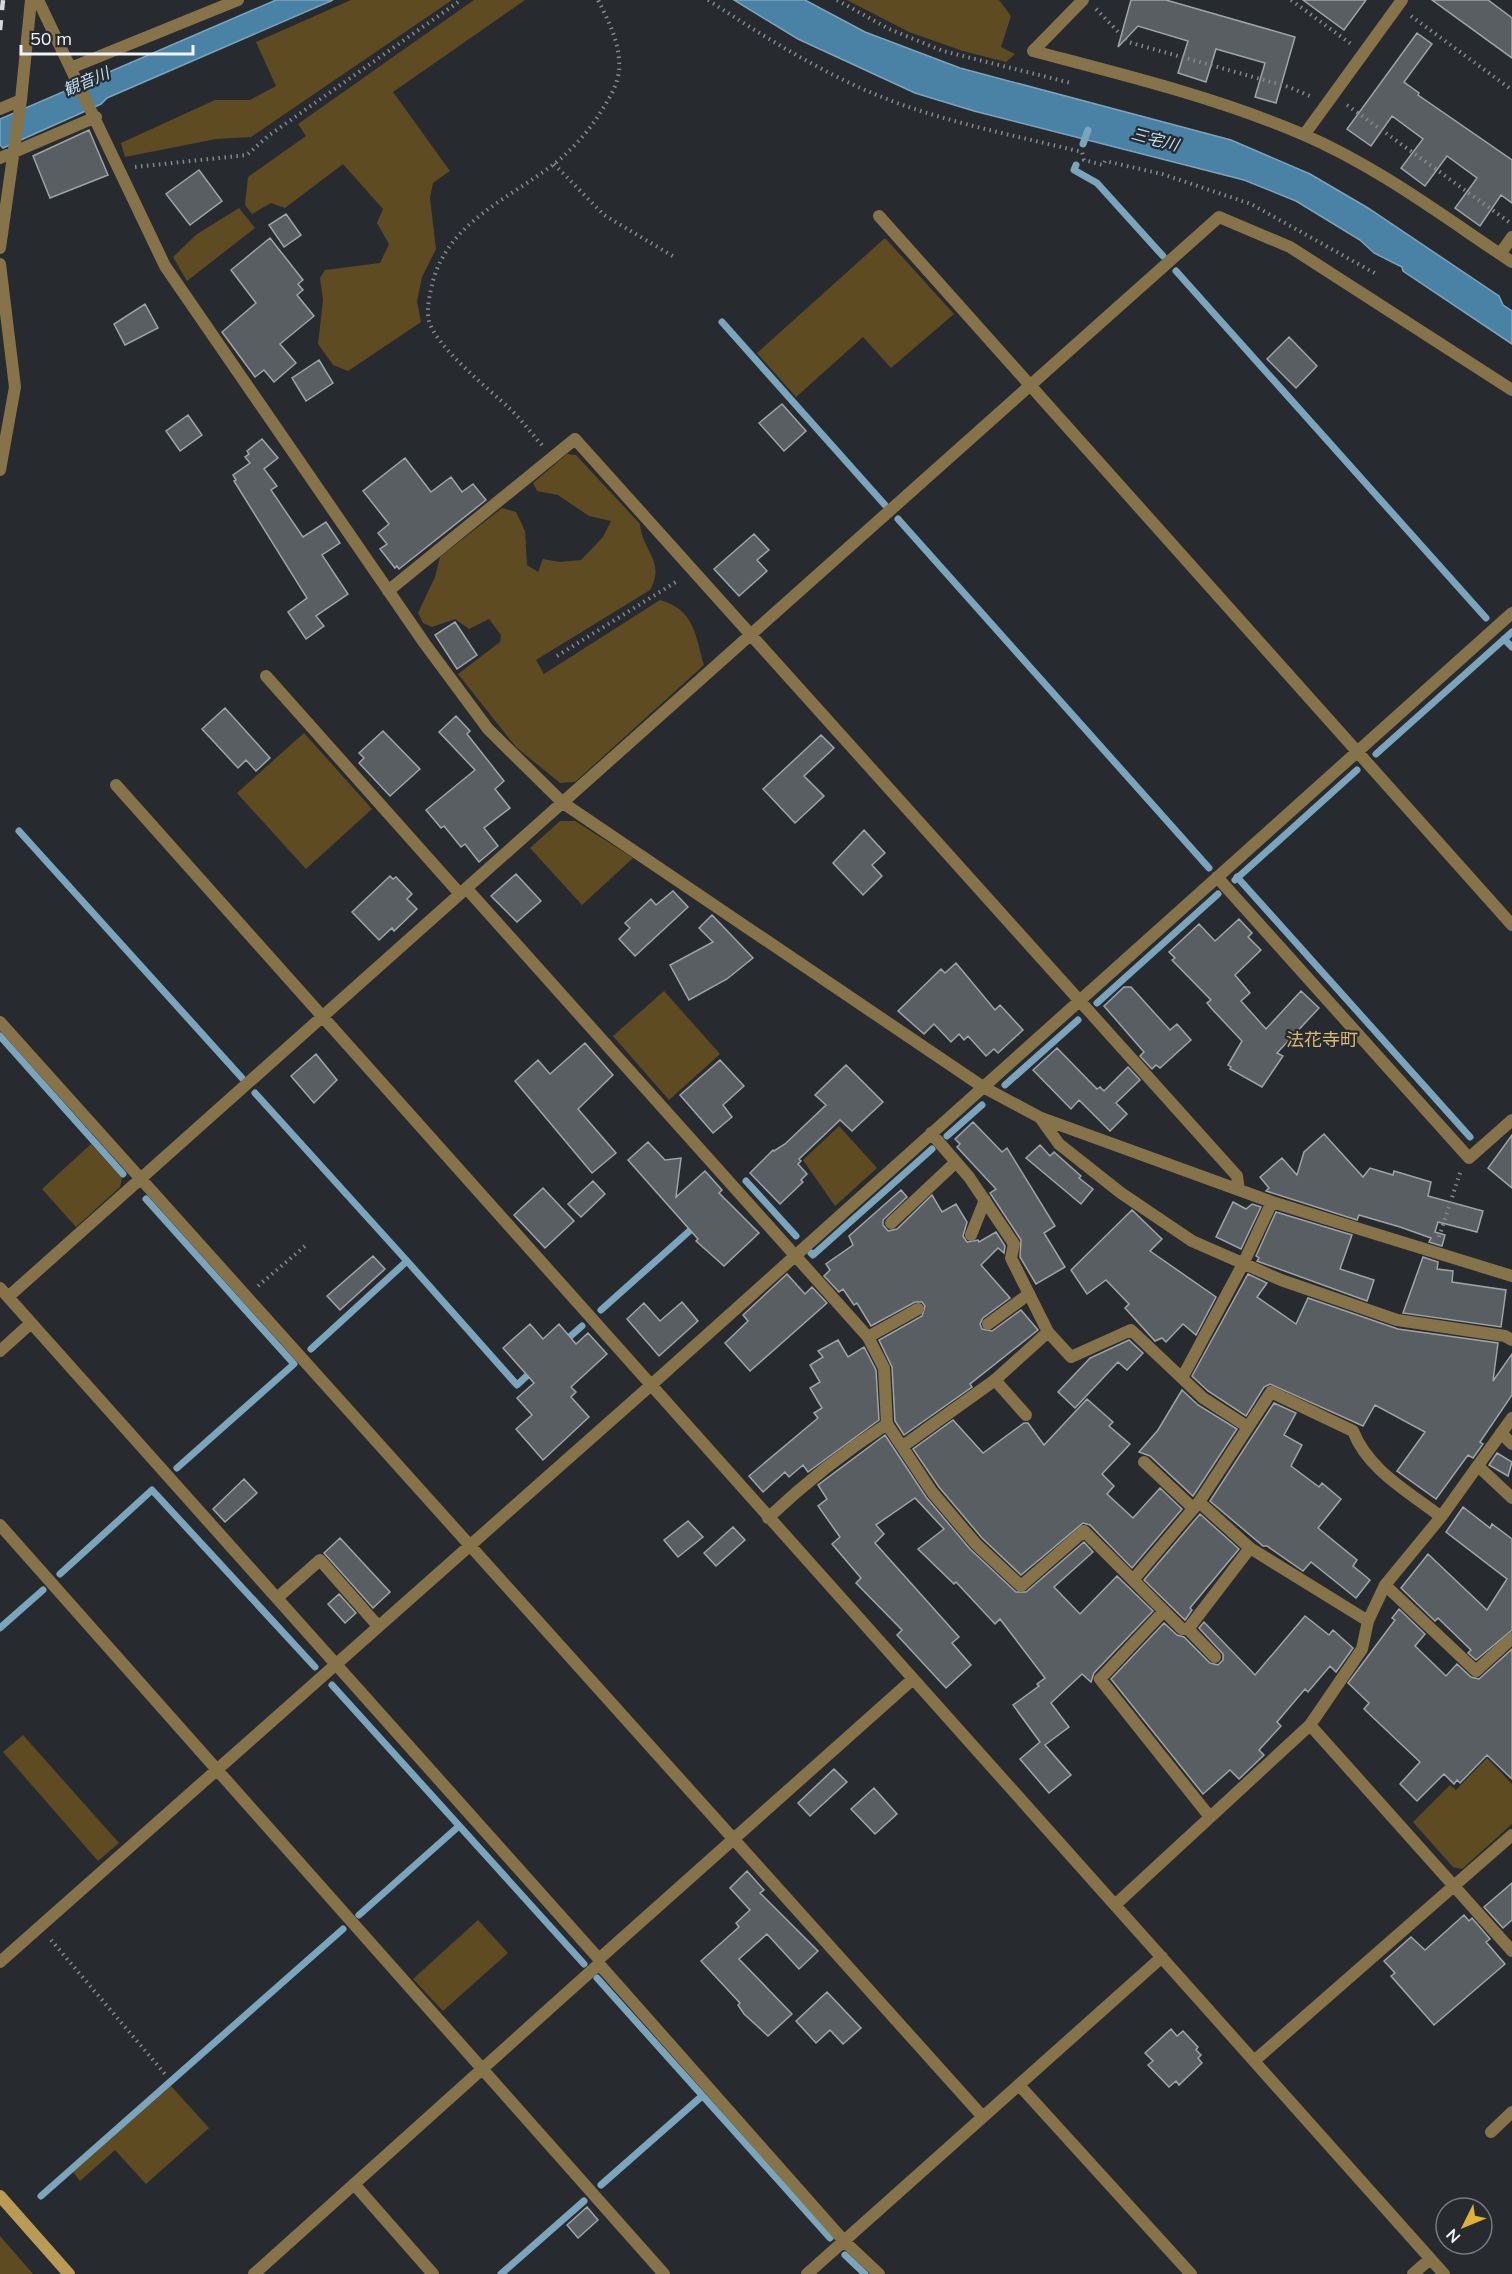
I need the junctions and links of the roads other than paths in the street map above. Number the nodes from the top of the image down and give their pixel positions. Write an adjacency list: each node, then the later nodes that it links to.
1 (30, 0): 7 (street)
2 (38, 0): 6 (street)
3 (1083, 0): 10 (street)
4 (232, 1): 6 (street)
5 (1399, 3): 10 (street)
6 (73, 68): 9 (street)
7 (20, 103): 8 (street); 11 (street)
8 (0, 109)
9 (95, 116): 11 (street); 23 (street)
10 (1304, 135): 16 (street)
11 (13, 151): 12 (street); 15 (street)
12 (0, 158)
13 (879, 216): 20 (street)
14 (1512, 237): 16 (street)
15 (0, 248)
16 (1500, 254): 17 (street)
17 (1512, 262)
18 (0, 264): 19 (street)
19 (1, 278): 22 (street)
20 (1030, 385): 21 (street); 25 (street); 27 (street)
21 (1512, 390)
22 (0, 471)
23 (388, 591): 25 (street); 29 (street)
24 (1512, 612): 27 (street)
25 (750, 635): 29 (street); 33 (street)
26 (266, 676): 31 (street)
27 (1357, 751): 30 (street); 32 (street)
28 (116, 785): 34 (street)
29 (563, 803): 31 (street); 36 (street)
30 (1217, 877): 33 (street); 38 (street)
31 (464, 891): 34 (street); 47 (street)
32 (1512, 925)
33 (1079, 1000): 36 (street); 42 (street)
34 (322, 1017): 41 (street); 61 (street)
35 (0, 1022): 41 (street)
36 (983, 1087): 37 (street); 39 (street)
37 (1041, 1118): 42 (street); 48 (street)
38 (1512, 1120)
39 (931, 1134): 40 (street); 47 (street)
40 (956, 1162): 43 (street); 45 (street)
41 (141, 1179): 50 (street); 76 (street)
42 (1239, 1190): 44 (street)
43 (985, 1200): 46 (street); 51 (street)
44 (1272, 1202): 48 (street); 49 (street)
45 (891, 1223)
46 (971, 1234)
47 (795, 1256): 56 (street); 61 (street)
48 (1243, 1264): 57 (street); 59 (street)
49 (1512, 1276)
50 (4, 1293): 53 (street)
51 (1029, 1294): 54 (street); 55 (street)
52 (918, 1309): 56 (street)
53 (31, 1323): 58 (street); 80 (street)
54 (987, 1324)
55 (1048, 1332): 59 (street); 60 (street)
56 (867, 1337): 64 (street)
57 (1512, 1340)
58 (0, 1351)
59 (1182, 1378): 65 (street)
60 (995, 1380): 62 (street); 68 (street)
61 (650, 1386): 74 (street); 76 (street)
62 (1026, 1415)
63 (1512, 1418): 66 (street)
64 (887, 1424): 68 (street); 74 (street)
65 (1248, 1427): 72 (street); 73 (street)
66 (1501, 1433): 67 (street); 70 (street)
67 (1512, 1444)
68 (903, 1446): 78 (street)
69 (1144, 1462): 72 (street)
70 (1478, 1466): 71 (street); 73 (street)
71 (1512, 1498)
72 (1196, 1505): 77 (street); 78 (street)
73 (1442, 1517): 79 (street)
74 (768, 1518): 88 (street)
75 (0, 1525): 90 (street)
76 (470, 1545): 83 (street); 93 (street)
77 (1250, 1548): 82 (street); 84 (street)
78 (1133, 1580): 81 (street)
79 (1384, 1585): 82 (street); 85 (street)
80 (277, 1598): 83 (street); 87 (street)
81 (1164, 1611): 84 (street); 91 (street)
82 (1368, 1621): 89 (street)
83 (378, 1626): 87 (street)
84 (1188, 1629): 86 (street)
85 (1512, 1638)
86 (1215, 1657)
87 (336, 1664): 90 (street); 98 (street)
88 (913, 1679): 93 (street); 95 (street)
89 (1310, 1725): 91 (street); 94 (street)
90 (216, 1770): 99 (street); 101 (street)
91 (1210, 1817): 95 (street)
92 (1512, 1835): 94 (street)
93 (734, 1839): 98 (street); 104 (street)
94 (1453, 1886): 96 (street); 100 (street)
95 (1115, 1905): 97 (street)
96 (1512, 1952)
97 (1162, 1958): 100 (street); 102 (street)
98 (599, 1961): 101 (street); 108 (street)
99 (0, 1962)
100 (1254, 2061): 109 (street)
101 (483, 2070): 106 (street); 113 (street)
102 (1019, 2085): 104 (street); 116 (street)
103 (1512, 2112): 105 (street)
104 (983, 2117): 108 (street)
105 (1491, 2132)
106 (354, 2184): 111 (street); 112 (street)
107 (0, 2196): 110 (main road)
108 (844, 2241): 114 (street); 115 (street)
109 (1430, 2259): 117 (street); 118 (street)
110 (69, 2274)
111 (254, 2274)
112 (433, 2274)
113 (664, 2274)
114 (807, 2274)
115 (879, 2274)
116 (1191, 2274)
117 (1413, 2274)
118 (1444, 2274)

